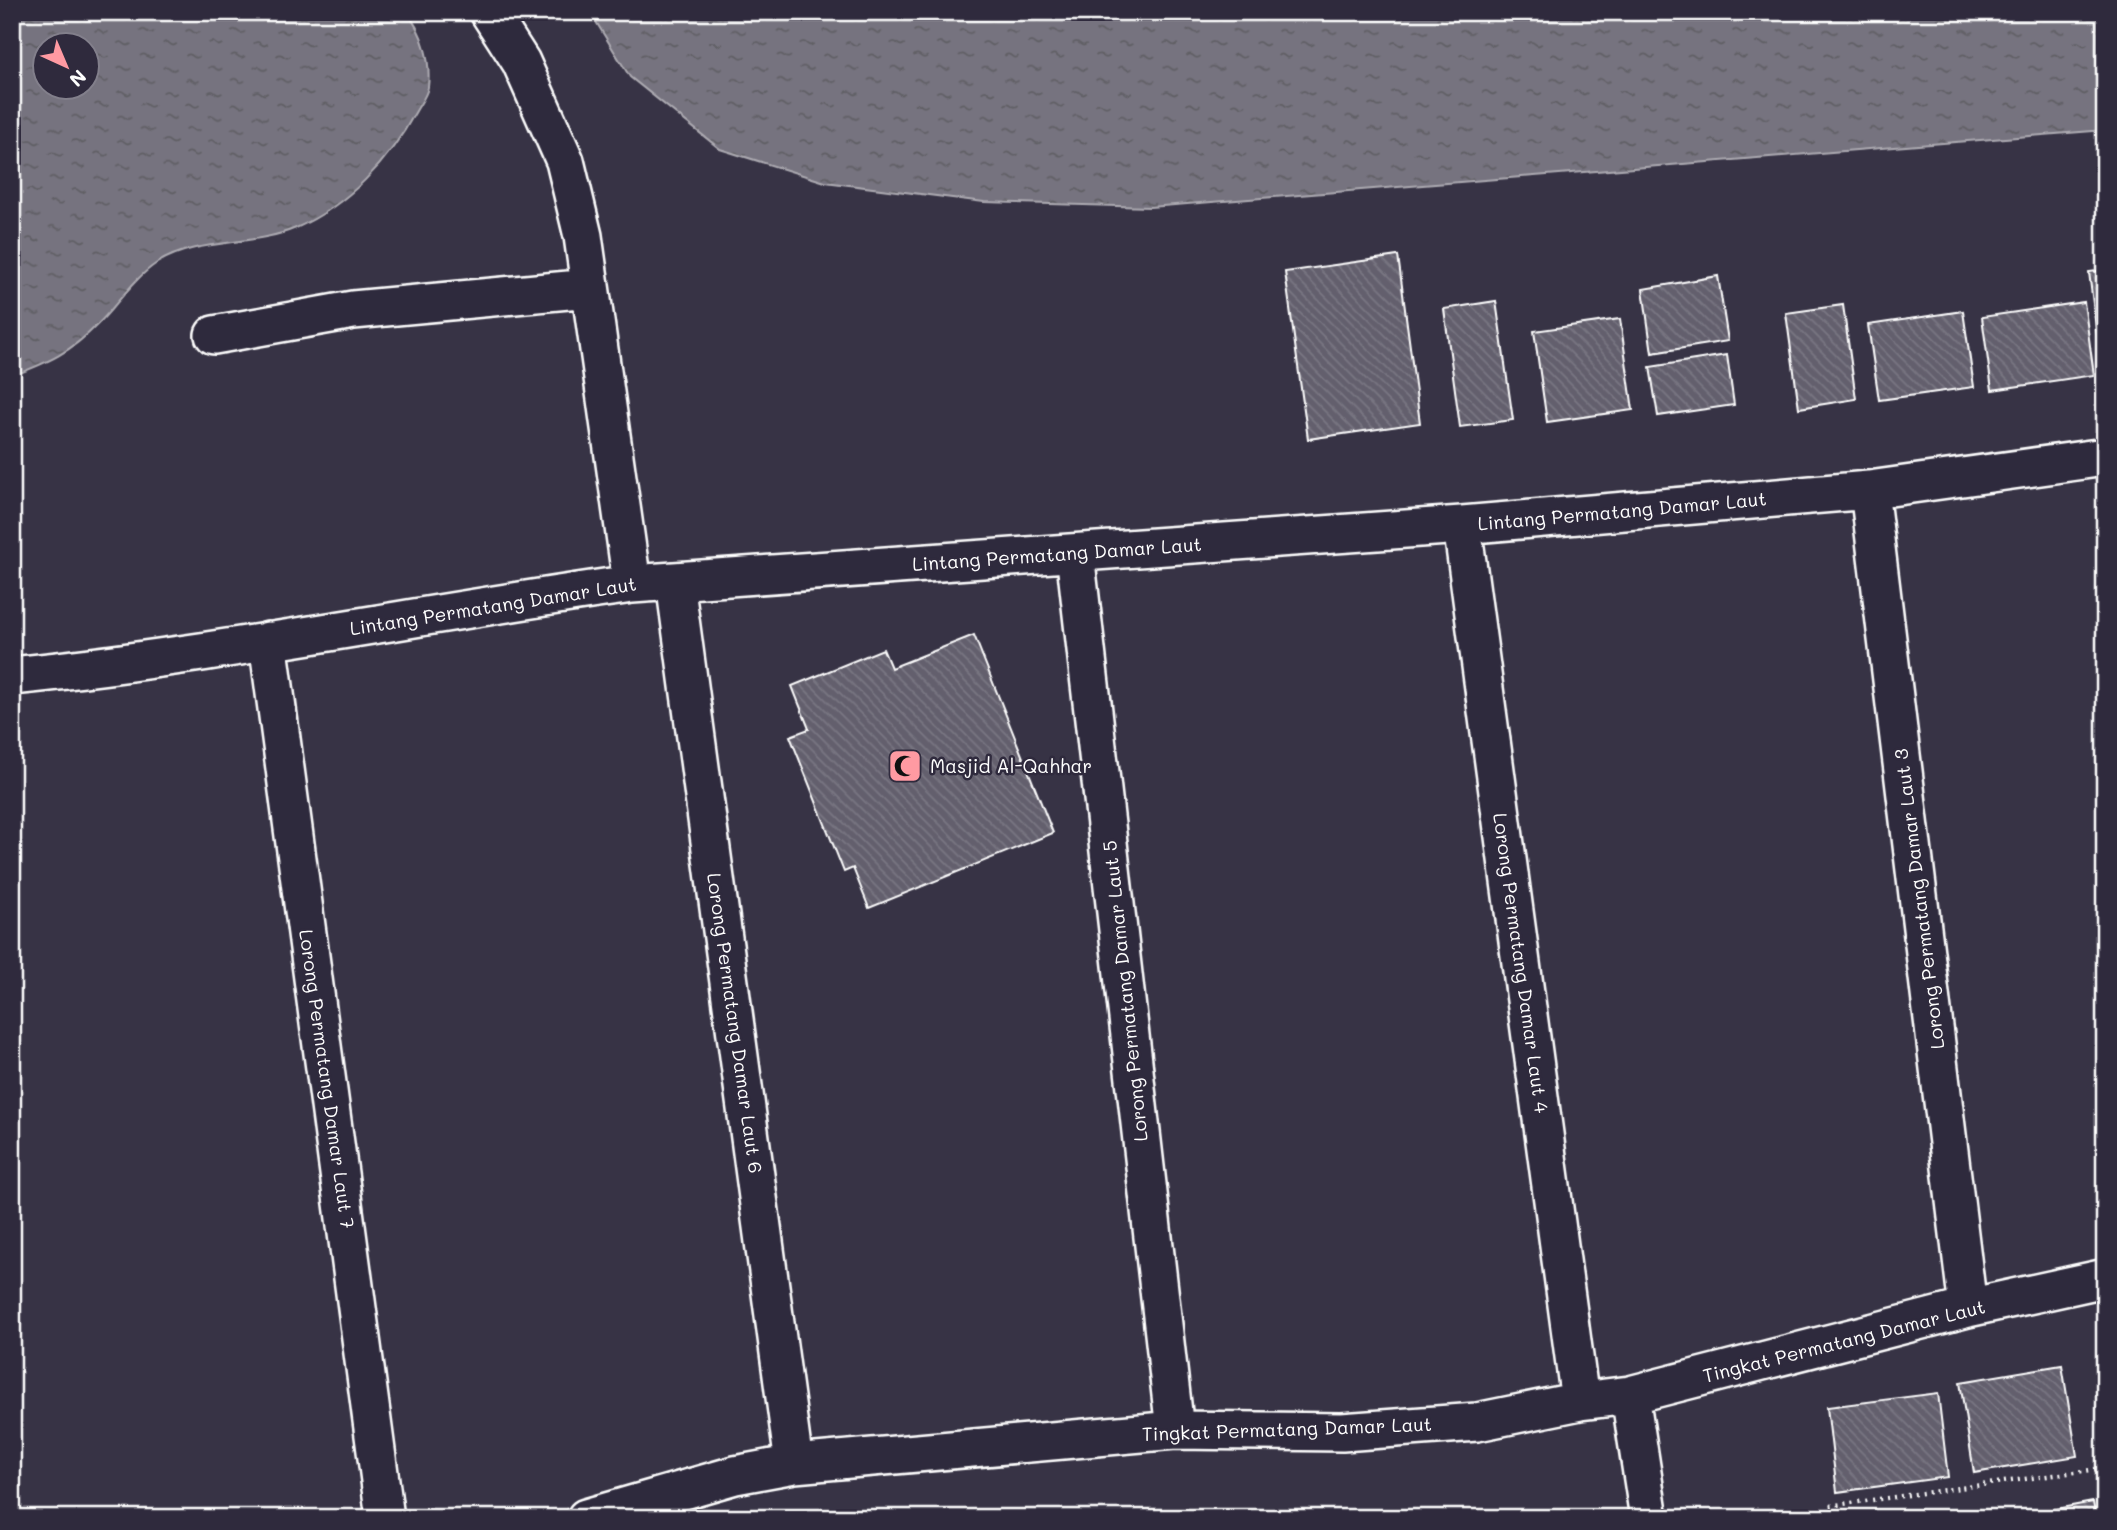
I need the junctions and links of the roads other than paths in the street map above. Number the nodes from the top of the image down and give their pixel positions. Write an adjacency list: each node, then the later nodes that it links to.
1 (489, 12): 2 (street)
2 (590, 288): 3 (street); 9 (street)
3 (215, 335)
4 (2105, 457): 5 (street, Lintang Permatang Damar Laut)
5 (1869, 490): 6 (street, Lintang Permatang Damar Laut); 13 (street, Lorong Permatang Damar Laut 3)
6 (1462, 525): 7 (street, Lintang Permatang Damar Laut); 15 (street, Lorong Permatang Damar Laut 4)
7 (1075, 553): 8 (street, Lintang Permatang Damar Laut); 16 (street, Lorong Permatang Damar Laut 5)
8 (675, 582): 9 (street, Lintang Permatang Damar Laut); 17 (street, Lorong Permatang Damar Laut 6)
9 (632, 584): 10 (street, Lintang Permatang Damar Laut)
10 (268, 641): 11 (street, Lintang Permatang Damar Laut); 18 (street, Lorong Permatang Damar Laut 7)
11 (12, 676)
12 (2105, 1278): 13 (street, Tingkat Permatang Damar Laut)
13 (1968, 1308): 14 (street, Tingkat Permatang Damar Laut)
14 (1630, 1395): 15 (street, Tingkat Permatang Damar Laut); 20 (street)
15 (1580, 1401): 16 (street, Tingkat Permatang Damar Laut)
16 (1175, 1430): 17 (street, Tingkat Permatang Damar Laut)
17 (794, 1464): 19 (street, Tingkat Permatang Damar Laut)
18 (385, 1518)
19 (586, 1518)
20 (1649, 1518)

